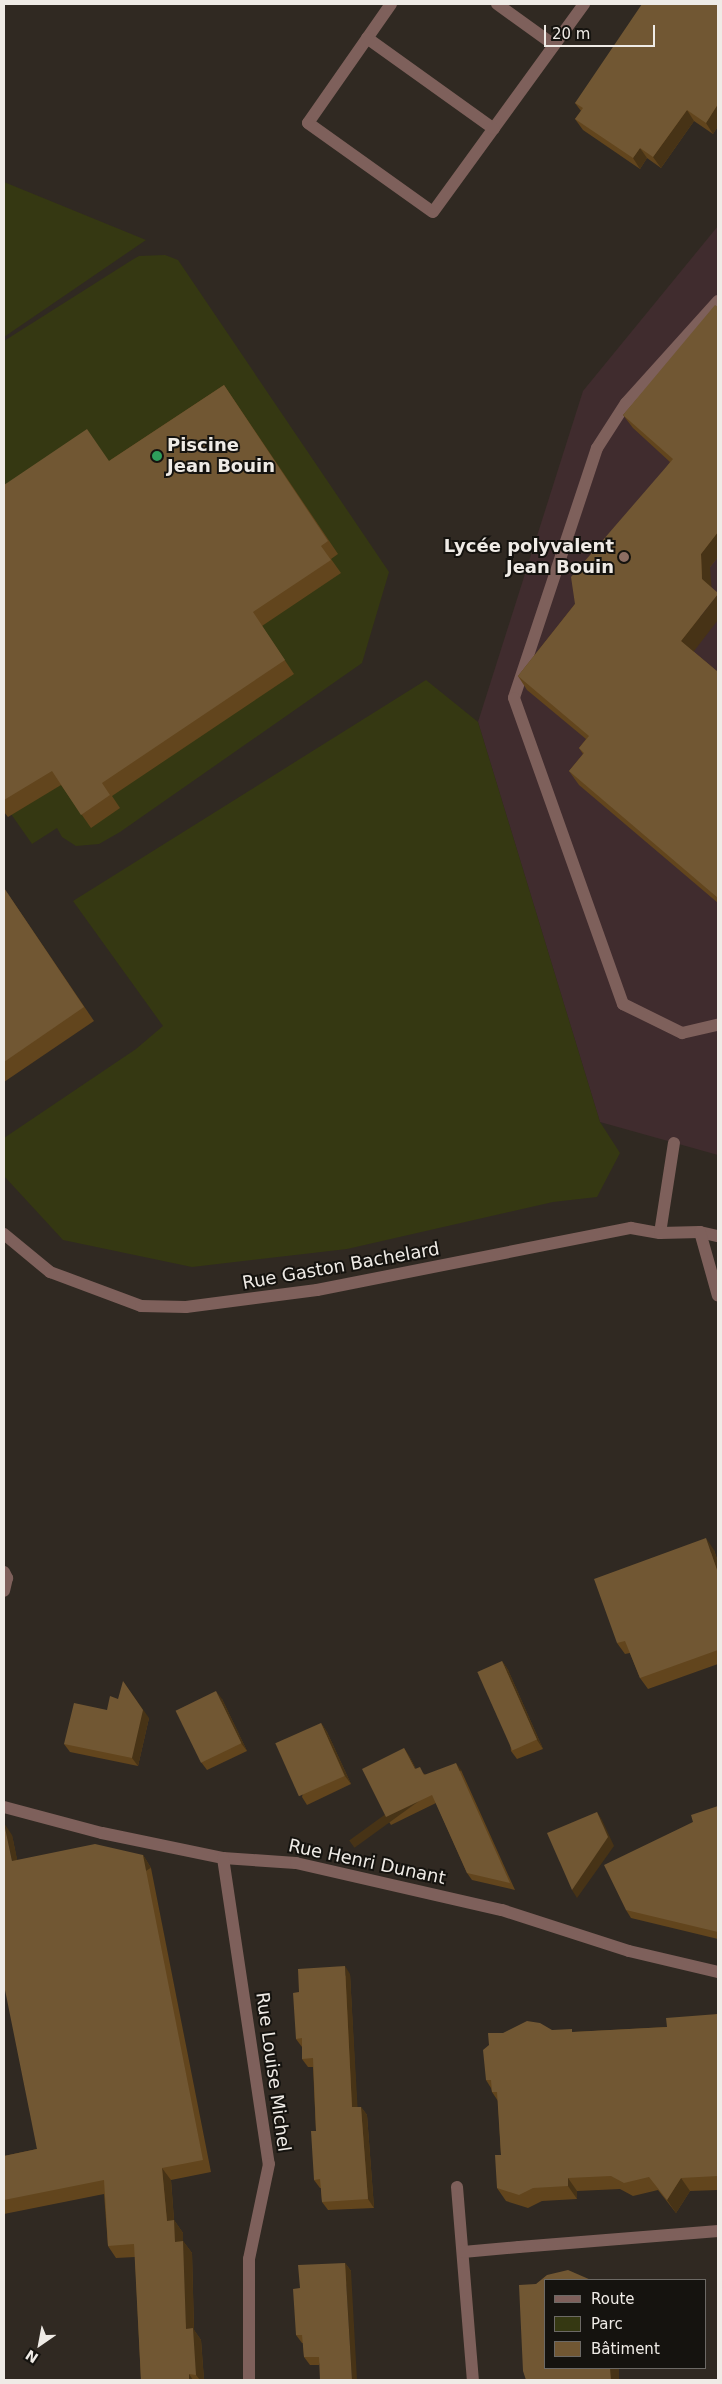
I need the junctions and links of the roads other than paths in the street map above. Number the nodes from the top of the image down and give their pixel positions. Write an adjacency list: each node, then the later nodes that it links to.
1 (391, 4): 4 (street)
2 (497, 4): 5 (street)
3 (584, 4): 5 (street)
4 (367, 38): 6 (street); 6 (street)
5 (554, 45): 6 (street)
6 (494, 129)
7 (718, 301): 8 (street)
8 (718, 1025)
9 (674, 1143): 11 (street)
10 (700, 1232): 11 (street, Rue Gaston Bachelard); 13 (street, Rue Gaston Bachelard); 14 (street)
11 (660, 1233): 12 (street, Rue Gaston Bachelard)
12 (4, 1234)
13 (718, 1236)
14 (718, 1296)
15 (4, 1572): 16 (street)
16 (4, 1592)
17 (4, 1807): 18 (street, Rue Henri Dunant)
18 (223, 1858): 19 (street, Rue Henri Dunant); 23 (street, Rue Louise Michel)
19 (718, 1972)
20 (457, 2187): 22 (street)
21 (718, 2231): 22 (street)
22 (463, 2252): 24 (street)
23 (249, 2380)
24 (472, 2380)

